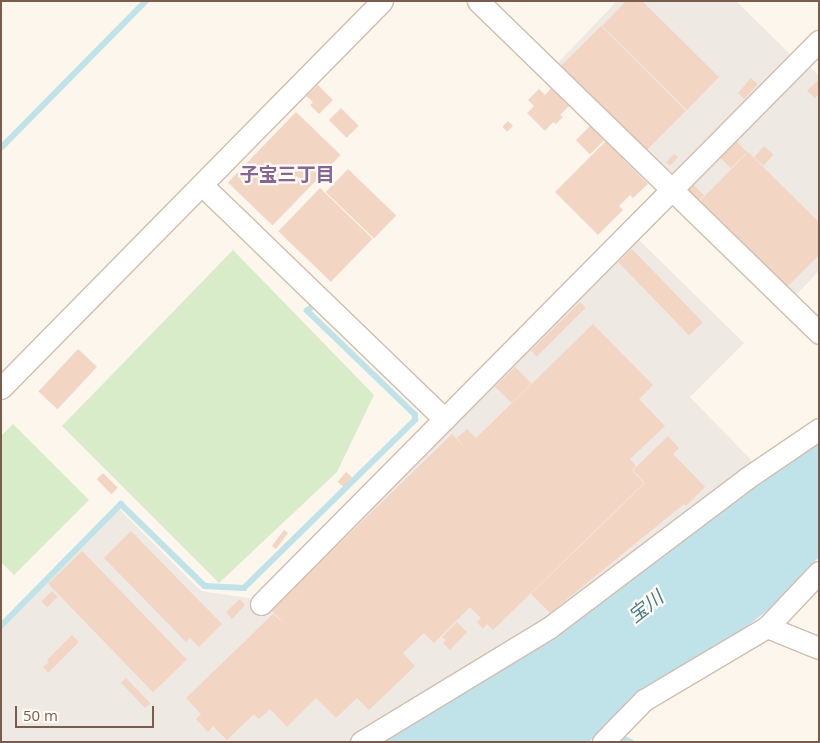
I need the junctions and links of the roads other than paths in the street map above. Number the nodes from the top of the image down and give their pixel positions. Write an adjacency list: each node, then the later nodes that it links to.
1 (382, 1): 4 (street)
2 (478, 1): 5 (street)
3 (819, 41): 5 (street)
4 (202, 185): 7 (street); 8 (street)
5 (670, 190): 6 (street); 8 (street)
6 (819, 334)
7 (1, 387)
8 (444, 419): 11 (street)
9 (819, 429): 14 (street)
10 (819, 572): 12 (street)
11 (261, 604)
12 (767, 626): 13 (street); 15 (street)
13 (819, 648)
14 (373, 739)
15 (603, 742)

